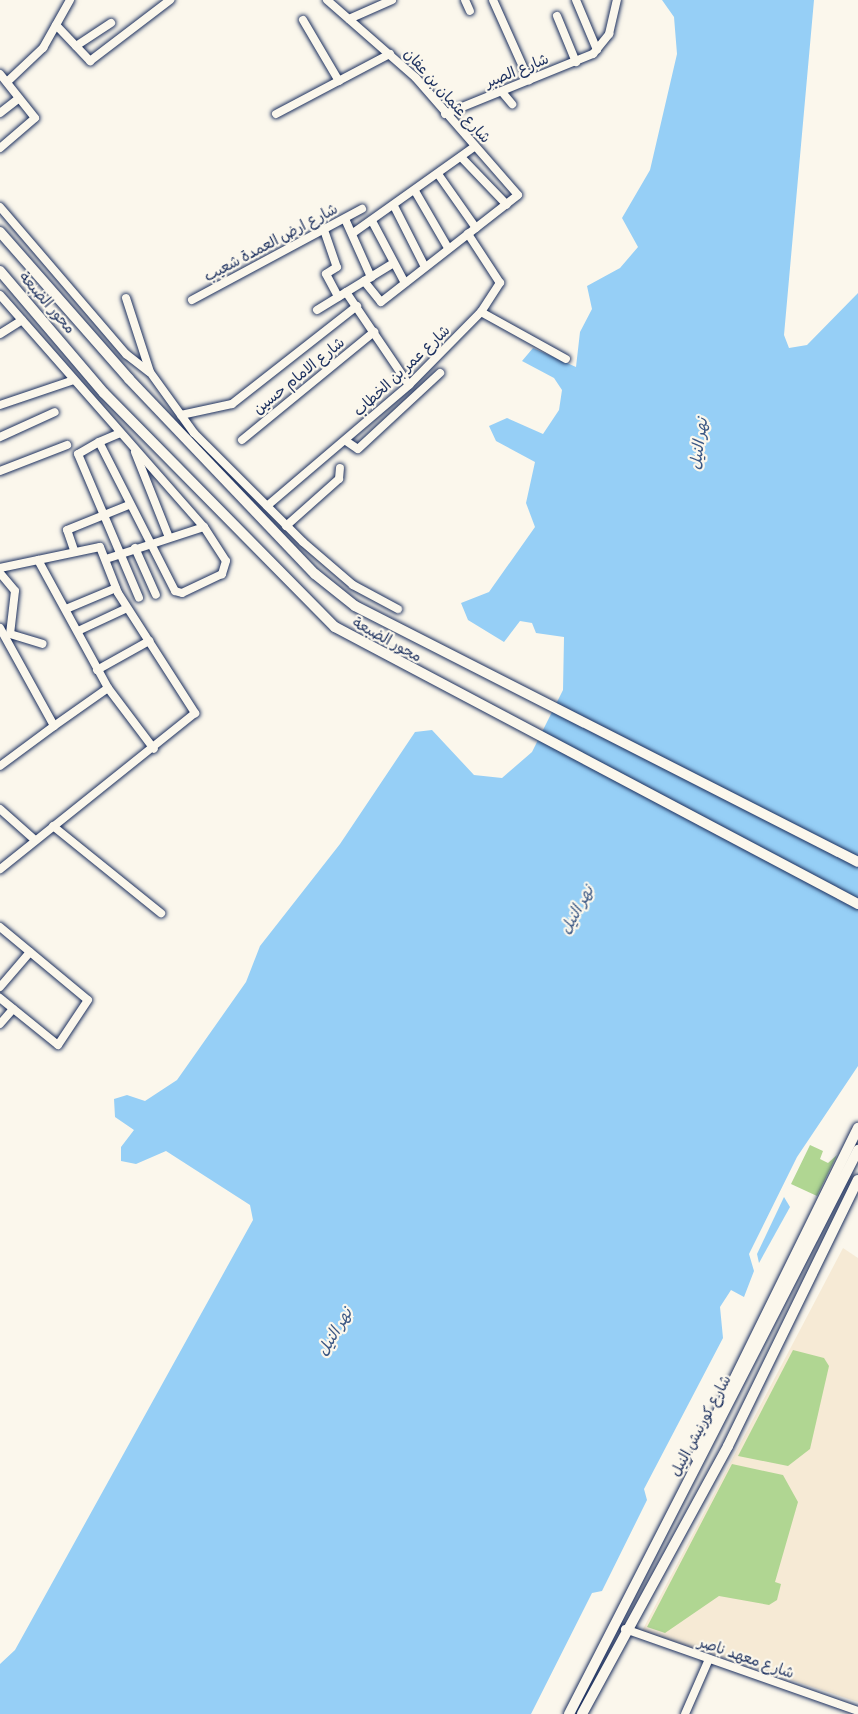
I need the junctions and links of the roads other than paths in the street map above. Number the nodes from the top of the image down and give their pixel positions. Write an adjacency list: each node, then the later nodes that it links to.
1 (70, 0): 14 (street)
2 (170, 0): 15 (street)
3 (327, 0): 11 (street, شارع عثمان بن عفان)
4 (392, 0): 11 (street)
5 (465, 0): 9 (street)
6 (493, 0): 20 (street)
7 (576, 0): 16 (street)
8 (616, 0): 16 (street)
9 (470, 11)
10 (557, 16): 18 (street)
11 (349, 19): 17 (street, شارع عثمان بن عفان)
12 (303, 20): 21 (street)
13 (111, 23): 15 (street)
14 (56, 25): 15 (street); 22 (street)
15 (76, 46)
16 (597, 50): 18 (street, شارع الصبر)
17 (390, 54): 21 (street); 28 (street, شارع عثمان بن عفان)
18 (576, 62): 20 (street, شارع الصبر)
19 (0, 74): 22 (street)
20 (529, 80): 23 (street, شارع الصبر)
21 (339, 81): 27 (street)
22 (7, 82): 24 (street)
23 (502, 92): 25 (street); 28 (street, شارع الصبر)
24 (19, 98): 26 (street); 30 (street)
25 (512, 104)
26 (0, 113)
27 (276, 114)
28 (445, 114): 29 (street, شارع عثمان بن عفان)
29 (474, 147): 31 (street); 34 (street, شارع عثمان بن عفان)
30 (0, 148)
31 (461, 157): 32 (street); 34 (street)
32 (438, 174): 33 (street); 40 (street)
33 (415, 191): 35 (street); 45 (street)
34 (507, 205): 40 (street)
35 (394, 206): 39 (street); 47 (street)
36 (0, 207): 63 (street)
37 (362, 209): 38 (street, شارع ارض العمدة شعيب)
38 (345, 219): 41 (street, شارع ارض العمدة شعيب); 43 (street)
39 (372, 221): 43 (street); 46 (street)
40 (476, 228): 44 (street)
41 (324, 230): 53 (street); 55 (street, شارع ارض العمدة شعيب)
42 (0, 232): 111 (highway, محور الضبعة)
43 (353, 233): 49 (street)
44 (468, 234): 45 (street); 58 (street, شارع عمر بن الخطاب)
45 (448, 248): 47 (street)
46 (392, 264): 49 (street); 50 (street)
47 (425, 267): 50 (street)
48 (0, 271): 113 (highway, محور الضبعة)
49 (367, 279): 50 (street); 51 (street)
50 (405, 283)
51 (346, 292): 53 (street); 56 (street)
52 (0, 295): 59 (street)
53 (338, 297): 57 (street)
54 (126, 298): 63 (street)
55 (192, 300)
56 (357, 306): 60 (street); 69 (street)
57 (317, 310)
58 (481, 312): 62 (street); 66 (street, شارع عمر بن الخطاب)
59 (22, 320): 61 (street); 65 (street)
60 (374, 332): 66 (street); 72 (street, شارع الامام حسين)
61 (0, 334)
62 (566, 359)
63 (150, 372): 69 (street)
64 (440, 373): 73 (street)
65 (74, 381): 67 (street); 70 (street)
66 (409, 385): 73 (street, شارع عمر بن الخطاب)
67 (0, 405)
68 (55, 412): 71 (street)
69 (180, 415): 80 (street)
70 (118, 434): 74 (street); 76 (street)
71 (0, 438)
72 (242, 440)
73 (346, 441): 80 (street, شارع عمر بن الخطاب)
74 (99, 442): 79 (street); 81 (street)
75 (67, 445): 78 (street)
76 (134, 450): 83 (street); 84 (street)
77 (340, 468): 82 (street)
78 (0, 471)
79 (129, 505): 81 (street); 85 (street)
80 (267, 506): 82 (street)
81 (106, 514): 87 (street); 88 (street)
82 (286, 526): 98 (street)
83 (204, 527): 84 (street); 85 (street)
84 (168, 535): 85 (street)
85 (148, 543): 86 (street)
86 (135, 548): 88 (street); 94 (street)
87 (74, 550): 89 (street); 90 (street)
88 (121, 553): 89 (street); 95 (street)
89 (106, 559): 93 (street)
90 (38, 560): 91 (street); 97 (street)
91 (0, 568)
92 (0, 573): 102 (street)
93 (116, 588): 96 (street); 97 (street)
94 (156, 595)
95 (140, 598)
96 (127, 608): 100 (street); 101 (street)
97 (66, 609): 100 (street)
98 (398, 609)
99 (0, 628): 105 (street)
100 (78, 631): 103 (street)
101 (149, 641): 103 (street); 106 (street)
102 (42, 644)
103 (97, 670): 104 (street)
104 (108, 688): 105 (street); 106 (street)
105 (54, 726): 107 (street)
106 (154, 749): 109 (street)
107 (0, 766)
108 (0, 809): 110 (street)
109 (53, 826): 110 (street); 114 (street)
110 (35, 840): 112 (street)
111 (858, 862)
112 (0, 868)
113 (858, 904)
114 (161, 913)
115 (0, 927): 116 (street)
116 (30, 952): 117 (street); 119 (street)
117 (0, 987)
118 (0, 998): 119 (street)
119 (13, 1009): 120 (street)
120 (0, 1024)
121 (858, 1128): 128 (highway)
122 (858, 1150): 124 (highway, شارع كورنيش النيل)
123 (858, 1180): 125 (highway, شارع كورنيش النيل)
124 (730, 1404): 125 (highway); 126 (highway, شارع كورنيش النيل)
125 (744, 1413): 127 (highway, شارع كورنيش النيل)
126 (713, 1437): 127 (highway); 128 (highway, شارع كورنيش النيل)
127 (728, 1446): 129 (highway, شارع كورنيش النيل)
128 (686, 1486): 133 (highway, شارع كورنيش النيل)
129 (625, 1629): 130 (street, شارع معهد ناصر); 134 (highway, شارع كورنيش النيل)
130 (709, 1659): 131 (street, شارع معهد ناصر); 135 (street)
131 (841, 1710): 132 (street, شارع معهد ناصر)
132 (858, 1711)
133 (569, 1714)
134 (582, 1714)
135 (685, 1714)

